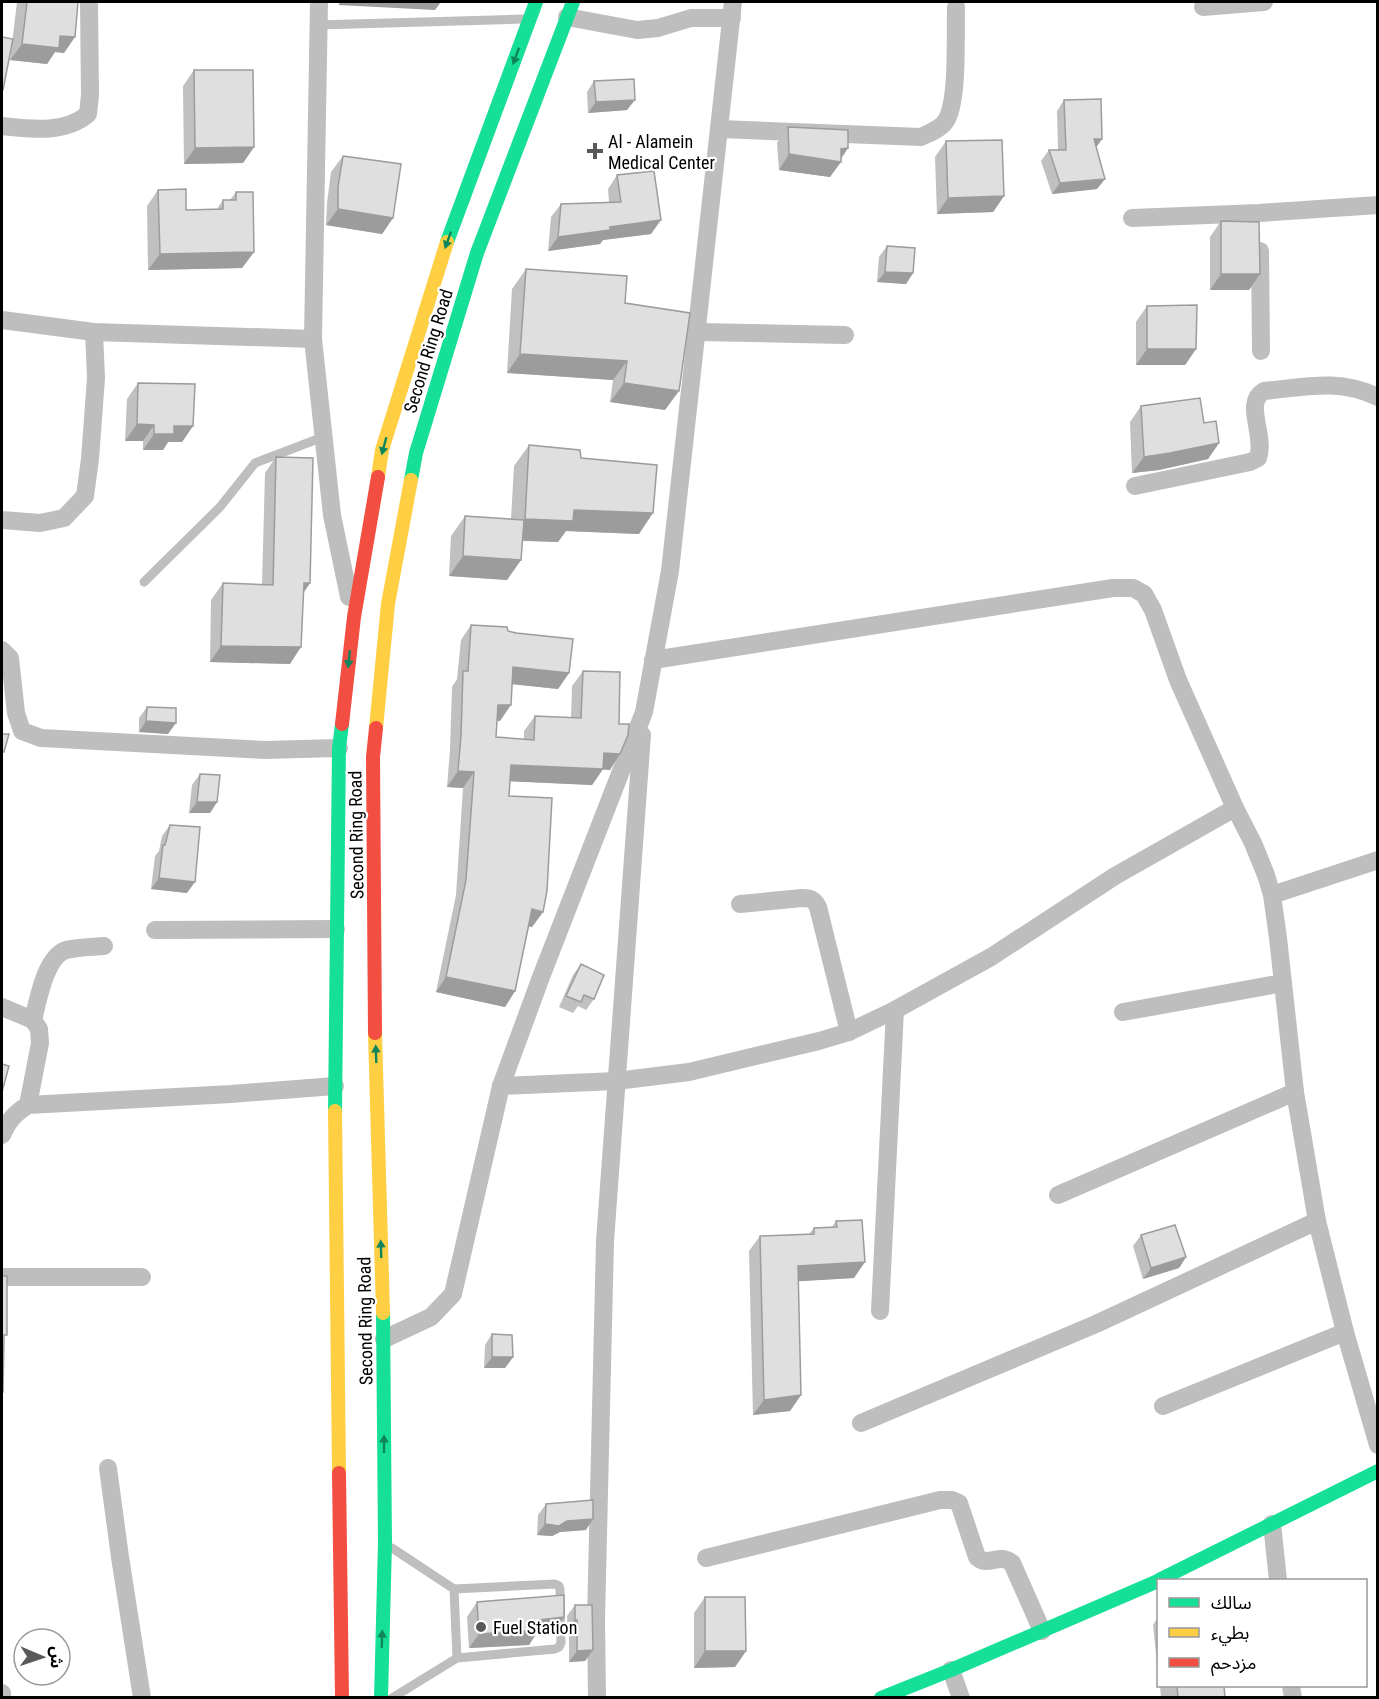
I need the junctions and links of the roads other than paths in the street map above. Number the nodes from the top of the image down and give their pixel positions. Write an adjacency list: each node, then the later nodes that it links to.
1 (89, 2): 11 (street)
2 (319, 2): 10 (street)
3 (536, 2): 9 (main road, Second Ring Road)
4 (1264, 2): 5 (street)
5 (1203, 6)
6 (956, 7): 12 (street)
7 (570, 9): 8 (street); 57 (main road, Second Ring Road, one-way to 7)
8 (732, 10): 12 (street)
9 (529, 19): 10 (lane); 27 (main road, Second Ring Road, one-way to 27)
10 (318, 25): 20 (street)
11 (2, 126)
12 (720, 129): 18 (street)
13 (1377, 206): 15 (street)
14 (1132, 218): 15 (street)
15 (1259, 225): 21 (street)
16 (2, 320): 17 (street)
17 (94, 332): 20 (street); 25 (street)
18 (697, 332): 19 (street); 29 (street)
19 (845, 335)
20 (312, 339): 23 (street)
21 (1261, 351)
22 (1377, 397): 24 (street)
23 (323, 437): 26 (lane); 27 (street)
24 (1135, 486)
25 (2, 520)
26 (144, 582)
27 (354, 617): 31 (main road, Second Ring Road, one-way to 31)
28 (2, 650): 31 (street)
29 (653, 660): 30 (street); 32 (street)
30 (644, 712): 45 (street); 47 (street)
31 (339, 748): 36 (main road, Second Ring Road)
32 (1236, 808): 34 (street); 41 (street)
33 (1377, 860): 34 (street)
34 (1272, 895): 39 (street)
35 (740, 904): 44 (street)
36 (336, 929): 37 (street); 46 (main road, Second Ring Road)
37 (154, 930)
38 (104, 946): 43 (street)
39 (1283, 983): 42 (street); 48 (street)
40 (2, 1007): 43 (street)
41 (895, 1010): 44 (street); 55 (street)
42 (1123, 1012)
43 (33, 1020): 49 (street)
44 (849, 1032): 45 (street)
45 (616, 1081): 47 (street); 77 (street)
46 (335, 1086): 49 (street); 74 (main road, Second Ring Road)
47 (501, 1086): 57 (street)
48 (1295, 1092): 51 (street); 52 (street)
49 (28, 1105): 50 (street)
50 (2, 1135)
51 (1058, 1195)
52 (1317, 1221): 56 (street); 59 (street)
53 (2, 1276): 54 (street)
54 (142, 1277)
55 (880, 1311)
56 (1345, 1332): 58 (street); 60 (street)
57 (384, 1339): 64 (main road, Second Ring Road, one-way to 57)
58 (1163, 1406)
59 (861, 1423)
60 (1377, 1445)
61 (108, 1467): 73 (street)
62 (1377, 1471): 63 (main road)
63 (1272, 1524): 66 (main road); 67 (street)
64 (385, 1544): 69 (lane); 75 (main road, Second Ring Road, one-way to 64)
65 (706, 1558): 70 (street)
66 (1163, 1579)
67 (1278, 1579)
68 (1157, 1582): 70 (main road)
69 (454, 1589): 71 (lane); 71 (lane)
70 (1042, 1632): 72 (main road)
71 (457, 1658): 76 (lane)
72 (951, 1670): 78 (main road); 79 (street)
73 (142, 1698)
74 (342, 1698)
75 (381, 1698)
76 (392, 1698)
77 (597, 1698)
78 (881, 1698)
79 (961, 1698)

